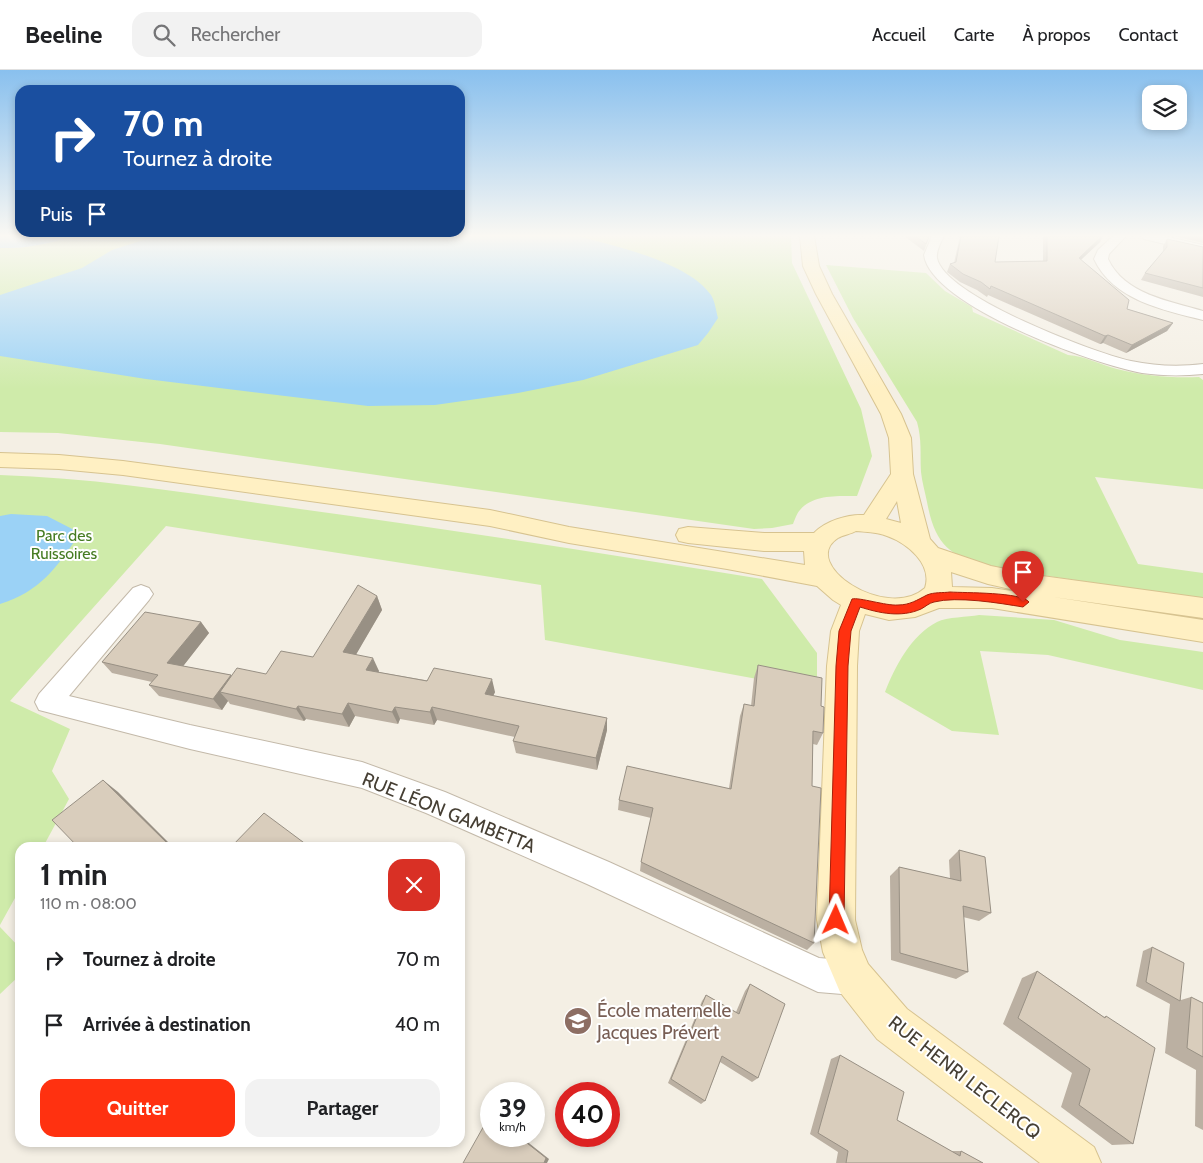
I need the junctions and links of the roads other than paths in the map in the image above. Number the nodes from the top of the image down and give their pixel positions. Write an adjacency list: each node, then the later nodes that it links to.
1 (821, 287): 7 (main road)
2 (952, 287): 5 (street)
3 (1126, 287): 4 (street)
4 (1203, 316)
5 (1203, 369)
6 (0, 460): 8 (main road)
7 (902, 474): 9 (main road); 11 (main road)
8 (490, 518): 10 (main road); 12 (main road)
9 (871, 524): 10 (main road); 11 (main road)
10 (819, 542): 12 (main road)
11 (925, 549): 14 (main road); 16 (main road)
12 (824, 578): 15 (main road)
13 (141, 594): 18 (street, RUE LÉON GAMBETTA)
14 (931, 598): 15 (main road); 17 (main road)
15 (856, 602): 18 (main road, RUE HENRI LECLERCQ)
16 (1203, 608)
17 (1203, 630)
18 (854, 978): 19 (main road, RUE HENRI LECLERCQ)
19 (1078, 1163)

